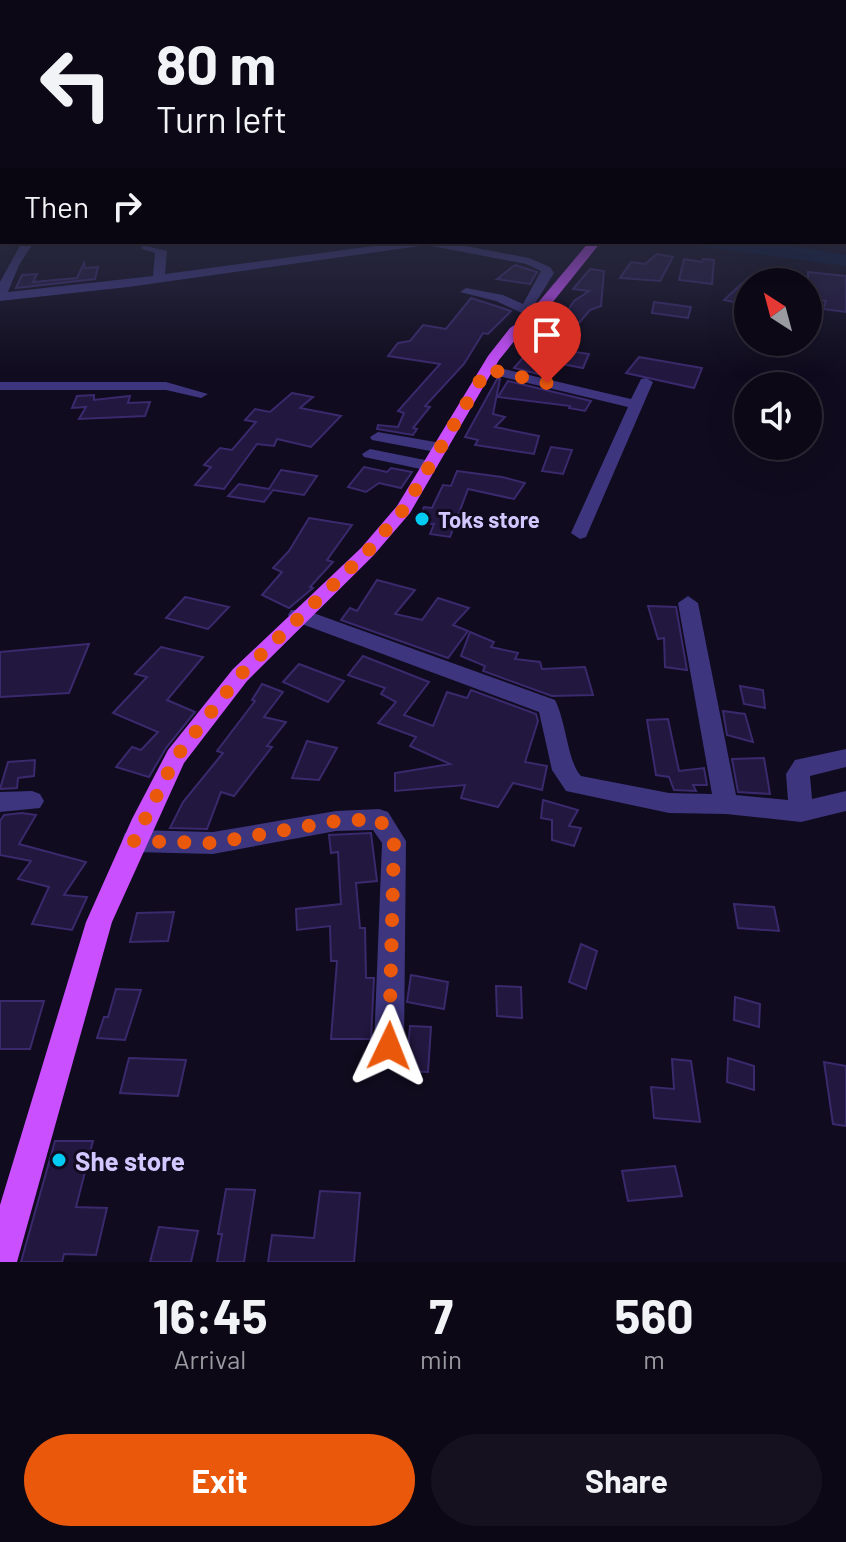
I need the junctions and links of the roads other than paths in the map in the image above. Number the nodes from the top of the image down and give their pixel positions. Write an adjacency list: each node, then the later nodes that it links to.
1 (19, 257): 7 (street)
2 (161, 257): 8 (street)
3 (322, 257): 8 (street)
4 (508, 257): 11 (street)
5 (581, 257): 11 (main road)
6 (0, 260): 7 (street)
7 (16, 261): 10 (street)
8 (159, 279): 10 (street)
9 (466, 292): 11 (street)
10 (0, 296)
11 (529, 315): 12 (main road)
12 (487, 369): 16 (street); 19 (main road)
13 (646, 382): 16 (street)
14 (0, 386): 15 (street)
15 (201, 394)
16 (636, 405): 20 (street)
17 (378, 437): 19 (street)
18 (370, 454): 19 (street)
19 (435, 457): 22 (main road)
20 (580, 533)
21 (688, 603): 27 (street)
22 (298, 615): 27 (street); 29 (main road)
23 (846, 758): 28 (street)
24 (32, 801): 26 (street)
25 (846, 801): 28 (street)
26 (0, 802)
27 (726, 804): 28 (street)
28 (801, 812)
29 (134, 841): 30 (street); 31 (main road)
30 (389, 1046)
31 (0, 1262)

